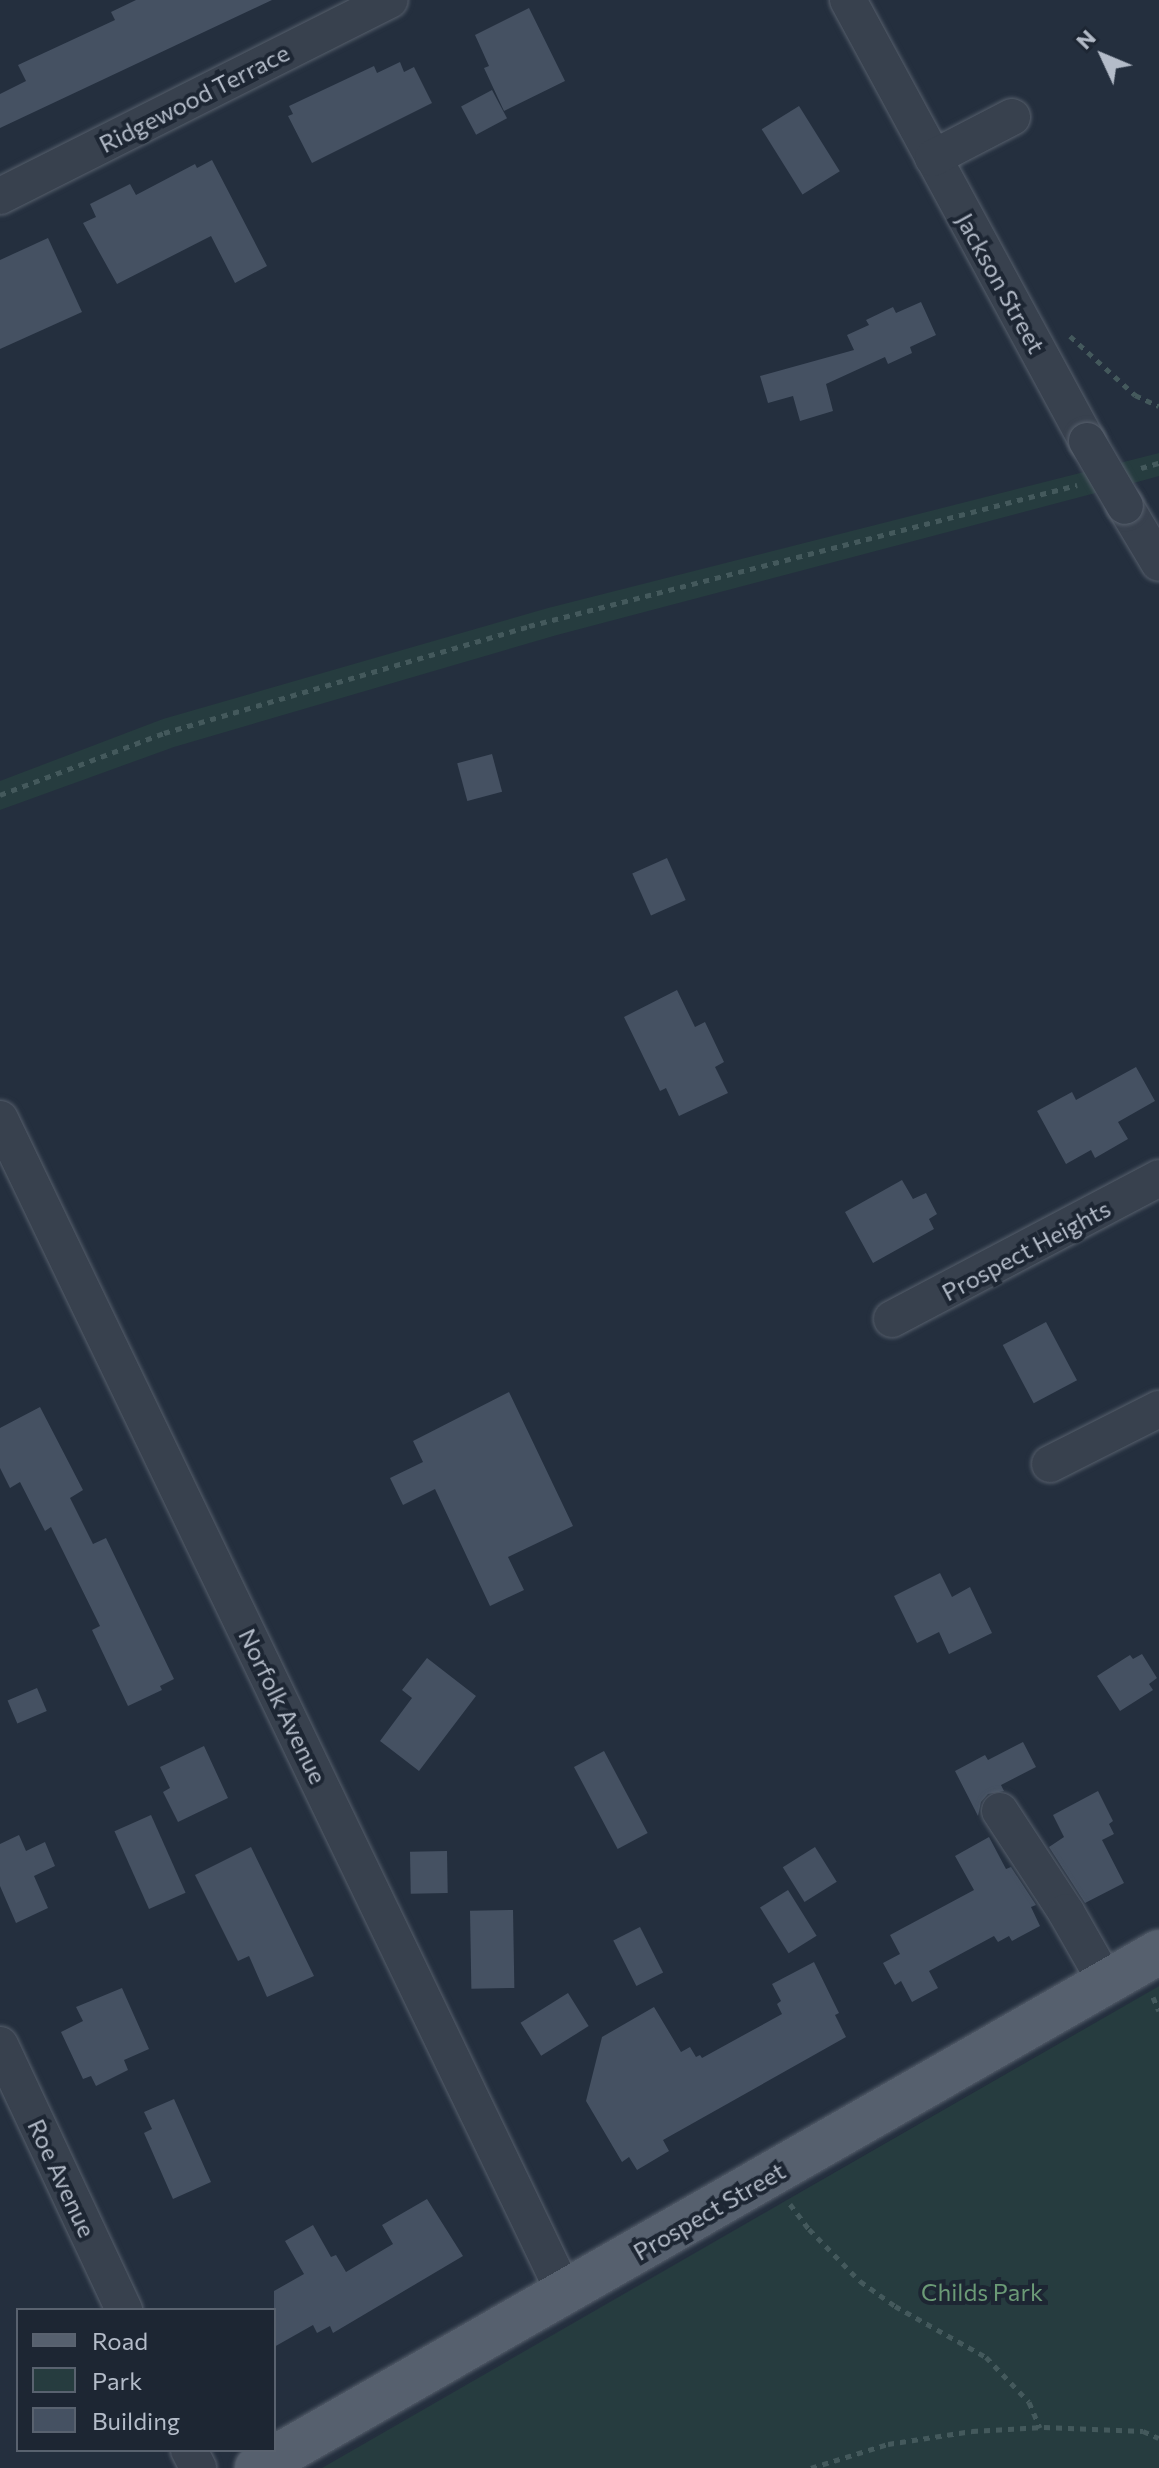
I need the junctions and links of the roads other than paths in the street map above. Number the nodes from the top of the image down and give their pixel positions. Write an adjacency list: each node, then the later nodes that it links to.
1 (389, 0): 5 (street, Ridgewood Terrace)
2 (848, 0): 4 (street, Jackson Street)
3 (1012, 117): 4 (street)
4 (933, 158): 6 (street, Jackson Street, bridge)
5 (0, 196)
6 (1159, 563)
7 (0, 1119): 16 (street, Norfolk Avenue)
8 (1159, 1178): 9 (street, Prospect Heights)
9 (892, 1319)
10 (1159, 1409): 11 (street)
11 (1050, 1464)
12 (1000, 1811): 14 (street)
13 (1159, 1952): 14 (main road, Prospect Street)
14 (1106, 1982): 16 (main road, Prospect Street)
15 (0, 2045): 17 (street, Roe Avenue)
16 (565, 2294): 18 (main road, Prospect Street)
17 (123, 2308)
18 (257, 2468)

